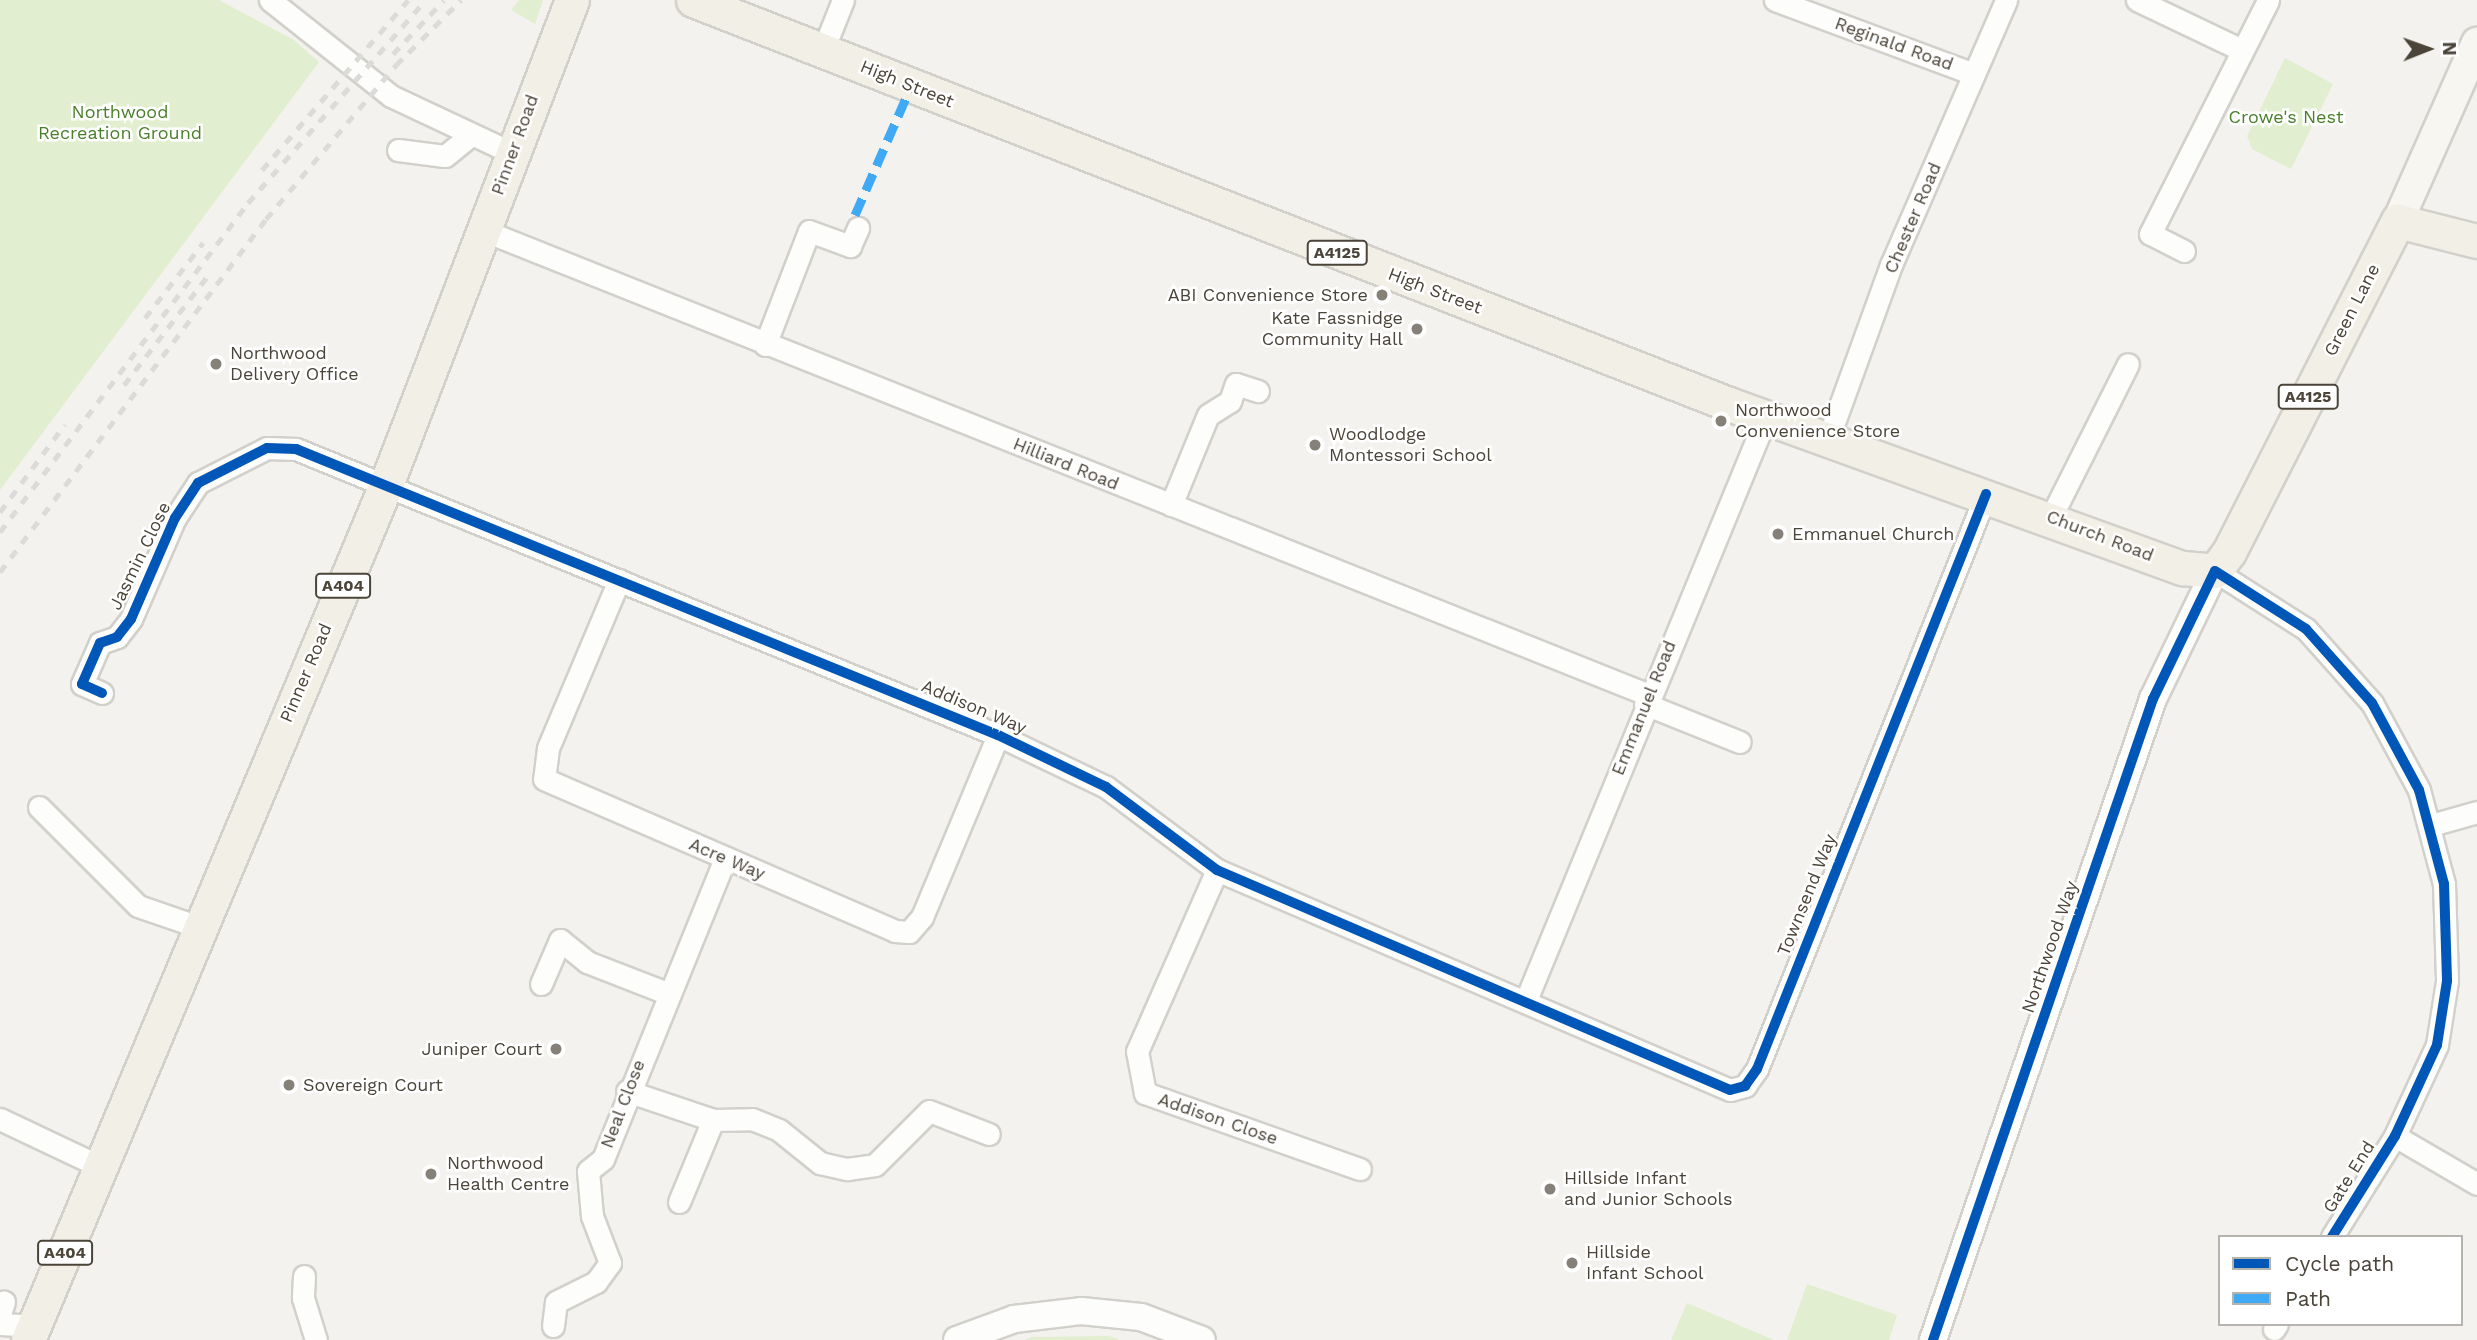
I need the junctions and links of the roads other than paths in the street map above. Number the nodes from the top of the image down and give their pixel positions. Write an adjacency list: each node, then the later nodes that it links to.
1 (270, 0): 13 (street)
2 (572, 0): 15 (main road, Pinner Road / A404)
3 (693, 0): 10 (main road, High Street / A4125)
4 (843, 0): 10 (street)
5 (1775, 0): 12 (street, Reginald Road)
6 (2006, 0): 12 (street, Chester Road)
7 (2137, 0): 11 (street)
8 (2268, 0): 11 (street)
9 (2477, 43): 16 (main road, Green Lane)
10 (823, 50): 24 (main road, High Street / A4125)
11 (2242, 50): 20 (street)
12 (1974, 74): 25 (street, Chester Road)
13 (470, 136): 14 (street); 15 (street)
14 (398, 150)
15 (512, 153): 18 (main road, Pinner Road / A404)
16 (2398, 221): 19 (main road); 30 (main road, Green Lane / A4125)
17 (858, 228): 21 (street)
18 (485, 231): 21 (street, Hilliard Road); 26 (main road, Pinner Road / A404)
19 (2477, 241)
20 (2184, 251)
21 (765, 345): 28 (street, Hilliard Road)
22 (2128, 364): 29 (street)
23 (1258, 391): 28 (street)
24 (1766, 417): 25 (main road, High Street / A4125); 33 (street, Emmanuel Road)
25 (1828, 439): 27 (main road, High Street / A4125)
26 (386, 485): 31 (street, Addison Way); 32 (street, Jasmin Close); 41 (main road, Pinner Road / A404)
27 (1986, 494): 29 (main road, Church Road / A4125); 44 (street, Townsend Way)
28 (1171, 505): 33 (street, Hilliard Road)
29 (2051, 517): 30 (main road, Church Road / A4125)
30 (2215, 571): 38 (street, Gate End); 62 (street, Northwood Way)
31 (619, 580): 34 (street, Addison Way); 39 (street, Acre Way)
32 (102, 693)
33 (1647, 699): 35 (street, Hilliard Road); 44 (street, Emmanuel Road)
34 (998, 735): 39 (street, Acre Way); 40 (street, Addison Way)
35 (1740, 742)
36 (39, 807): 41 (street)
37 (2477, 812): 38 (street)
38 (2431, 825): 49 (street, Gate End)
39 (725, 858): 43 (street, Neal Close)
40 (1217, 870): 44 (street, Addison Way); 51 (street, Addison Close)
41 (199, 927): 50 (main road, Pinner Road / A404)
42 (541, 984): 43 (street)
43 (667, 993): 45 (street, Neal Close)
44 (1526, 1000)
45 (627, 1091): 47 (street); 57 (street, Neal Close)
46 (0, 1119): 50 (street)
47 (713, 1120): 48 (street); 53 (street)
48 (989, 1134)
49 (2395, 1136): 52 (street); 54 (street, Gate End)
50 (101, 1167): 58 (main road, Pinner Road / A404)
51 (1360, 1169)
52 (2477, 1184)
53 (679, 1202)
54 (2333, 1235)
55 (304, 1276): 59 (street)
56 (0, 1324): 58 (street)
57 (554, 1326)
58 (31, 1333)
59 (316, 1340)
60 (957, 1340): 61 (street)
61 (1202, 1340)
62 (1933, 1340)

